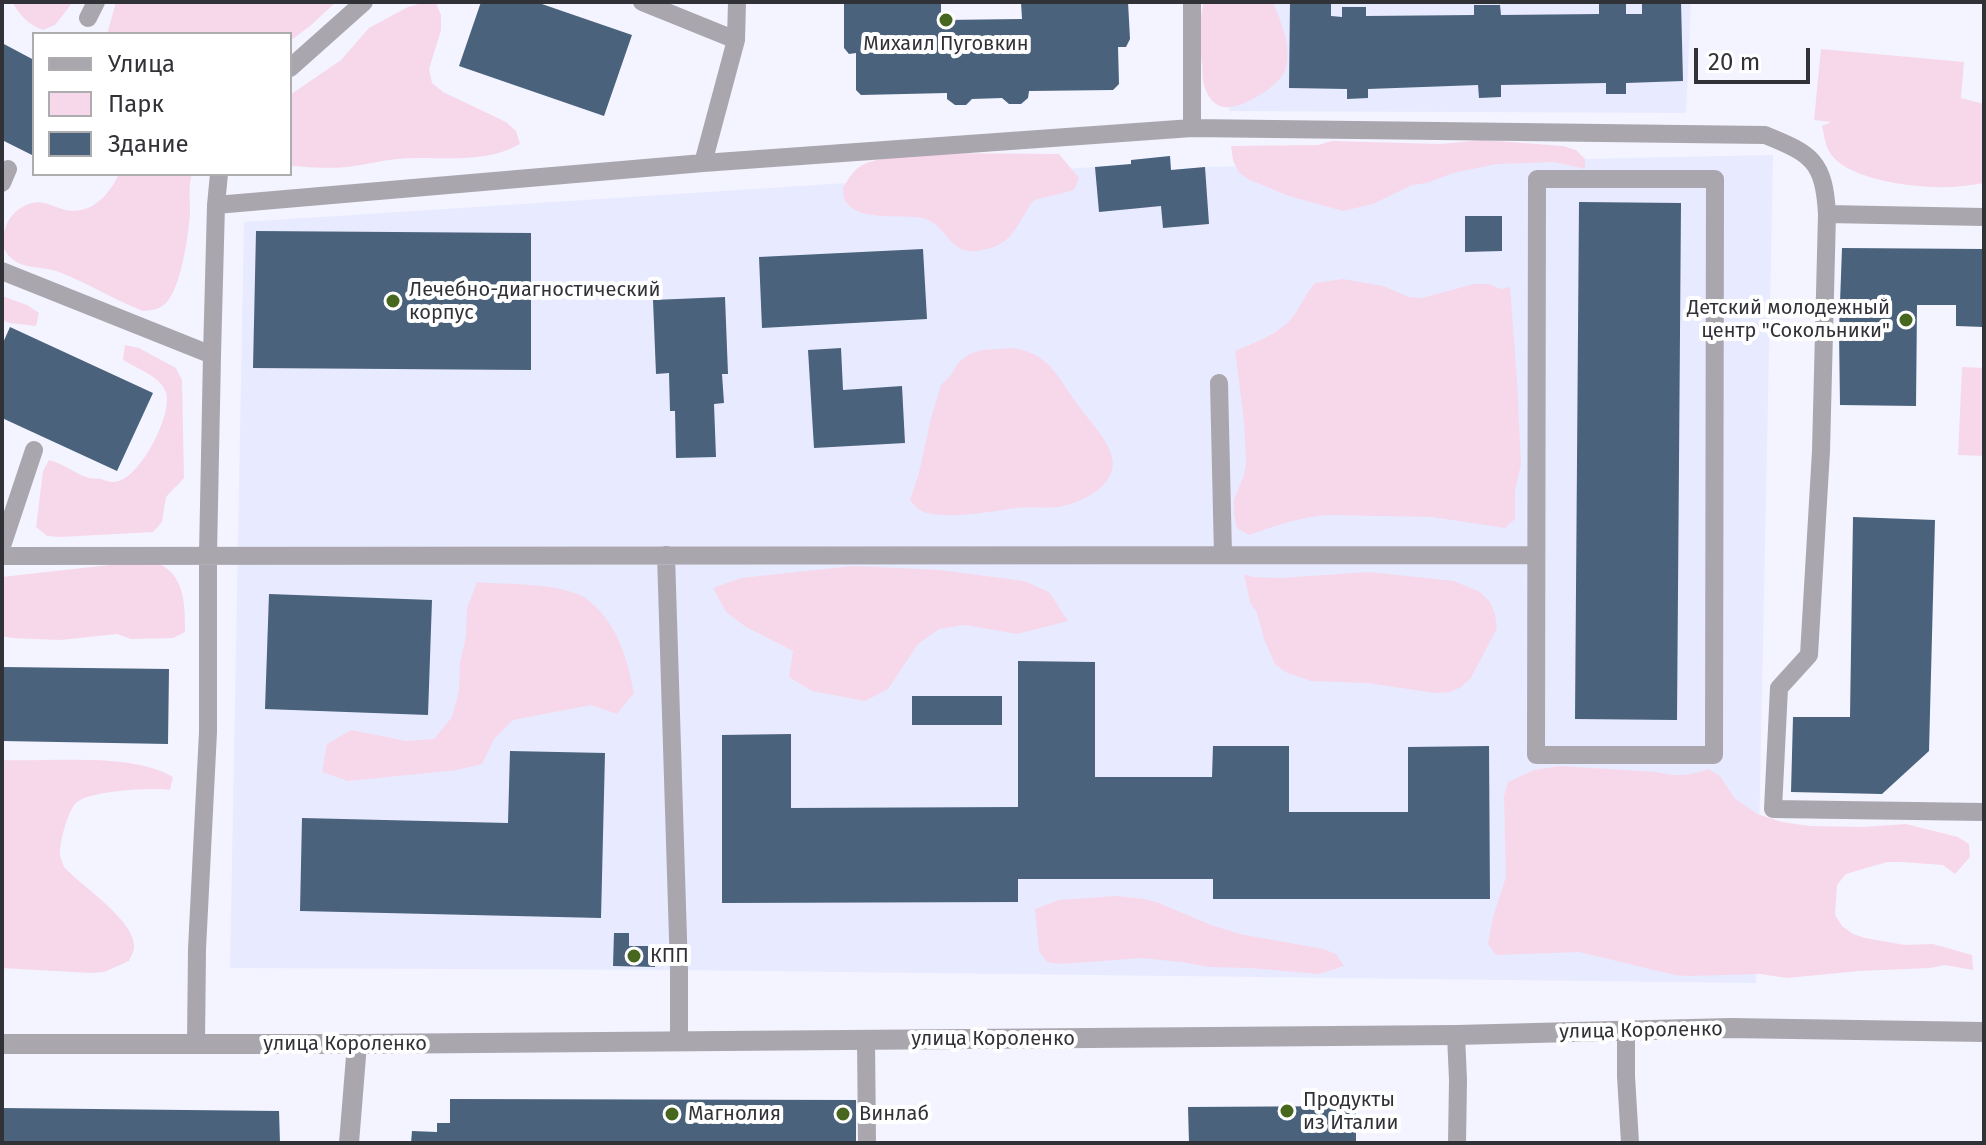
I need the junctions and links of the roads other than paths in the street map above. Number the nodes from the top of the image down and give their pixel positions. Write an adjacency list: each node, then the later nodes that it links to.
1 (364, 2): 6 (lane)
2 (642, 2): 5 (lane)
3 (737, 2): 5 (lane)
4 (1192, 2): 7 (lane)
5 (736, 40): 8 (lane)
6 (292, 66)
7 (1192, 128): 8 (lane); 11 (lane)
8 (703, 163): 10 (lane)
9 (219, 176): 10 (lane)
10 (216, 205): 14 (lane)
11 (1827, 214): 12 (lane); 23 (lane)
12 (1984, 217)
13 (2, 271): 14 (lane)
14 (212, 355): 18 (lane)
15 (1219, 383): 20 (lane)
16 (34, 450): 17 (lane)
17 (2, 546)
18 (208, 555): 19 (lane); 22 (lane); 30 (lane)
19 (666, 555): 20 (lane); 28 (lane)
20 (1223, 555): 21 (lane)
21 (1536, 555): 21 (lane)
22 (2, 556)
23 (1984, 812)
24 (1626, 1030): 25 (street, улица Короленко); 26 (street, улица Короленко); 35 (lane)
25 (1984, 1032)
26 (1456, 1035): 27 (street, улица Короленко); 34 (lane)
27 (866, 1039): 28 (street, улица Короленко); 33 (lane)
28 (679, 1040): 31 (street, улица Короленко)
29 (2, 1044): 30 (street, улица Короленко)
30 (196, 1044): 31 (street, улица Короленко)
31 (357, 1044): 32 (street)
32 (349, 1143)
33 (867, 1143)
34 (1457, 1143)
35 (1630, 1143)

